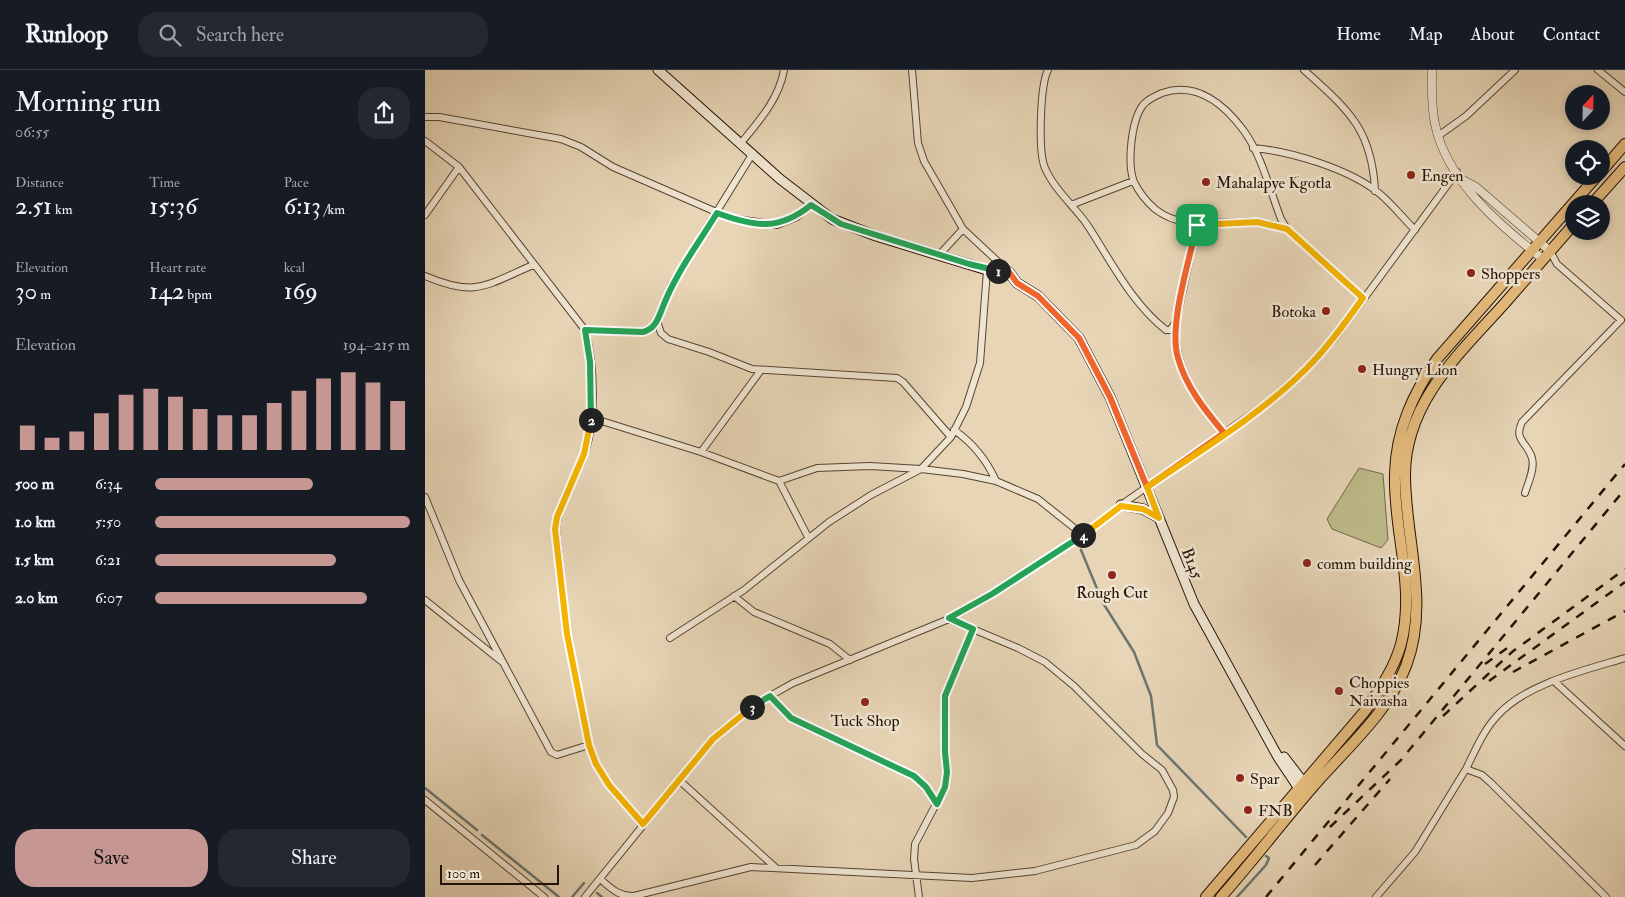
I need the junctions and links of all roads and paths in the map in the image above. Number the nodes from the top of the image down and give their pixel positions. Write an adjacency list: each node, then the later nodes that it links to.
1 (658, 70): 13 (main road)
2 (784, 70): 13 (street)
3 (912, 70): 30 (street)
4 (1048, 70): 26 (street)
5 (1304, 70): 23 (street)
6 (1432, 70): 11 (street)
7 (1515, 70): 11 (street)
8 (1598, 70): 9 (street)
9 (1625, 92)
10 (425, 117): 27 (street)
11 (1438, 136): 20 (street)
12 (425, 141): 18 (street)
13 (741, 143): 16 (main road)
14 (1625, 144): 17 (highway)
15 (1253, 148): 21 (street); 23 (street); 31 (street)
16 (753, 153): 25 (main road); 27 (street)
17 (1610, 162)
18 (459, 167): 28 (street); 39 (street)
19 (1625, 167): 24 (highway)
20 (1459, 175): 32 (street); 34 (street); 35 (street)
21 (1133, 181): 26 (street); 29 (street)
22 (1589, 185): 34 (highway)
23 (1375, 190): 32 (street)
24 (1600, 195)
25 (811, 205): 27 (street); 36 (main road)
26 (1071, 205): 46 (street)
27 (717, 213): 45 (street)
28 (425, 214)
29 (1197, 225): 31 (street); 46 (street)
30 (963, 229): 36 (street); 41 (street)
31 (1287, 229): 43 (street)
32 (1415, 230): 43 (street)
33 (1565, 234): 37 (highway)
34 (1540, 243): 35 (highway); 37 (street)
35 (1533, 251): 37 (street); 78 (highway)
36 (940, 254): 40 (main road)
37 (1546, 255): 38 (street); 38 (street); 78 (highway)
38 (1557, 264): 44 (street)
39 (533, 265): 42 (street); 47 (street)
40 (987, 270): 41 (main road); 50 (street)
41 (1009, 272): 57 (main road, B145 / B145)
42 (425, 276)
43 (1363, 298): 51 (street)
44 (1623, 318): 58 (street)
45 (657, 321): 47 (street); 48 (street)
46 (1176, 322): 51 (street)
47 (585, 330): 49 (street)
48 (761, 370): 52 (street); 53 (street)
49 (592, 418): 53 (street); 74 (street)
50 (955, 430): 52 (street); 56 (street)
51 (1224, 433): 57 (street)
52 (951, 437): 54 (street)
53 (701, 452): 55 (street)
54 (921, 469): 55 (street); 56 (street); 63 (street)
55 (779, 481): 63 (street)
56 (995, 481): 62 (street)
57 (1147, 487): 60 (street); 61 (main road, B145 / B145)
58 (1525, 494)
59 (425, 497): 71 (street)
60 (1121, 506): 61 (main road); 62 (street)
61 (1159, 518): 78 (main road, B145 / B145)
62 (1083, 536): 66 (street)
63 (808, 537): 64 (street)
64 (734, 596): 68 (street); 70 (street)
65 (425, 600): 71 (street)
66 (949, 618): 67 (street); 70 (street)
67 (973, 629): 80 (street); 83 (street)
68 (670, 638)
69 (1625, 658): 72 (street)
70 (850, 660): 73 (street)
71 (504, 664): 74 (street)
72 (1555, 682): 75 (street); 76 (street)
73 (770, 696): 77 (street); 80 (street)
74 (589, 745): 81 (street)
75 (1625, 746)
76 (1465, 769): 90 (street); 91 (street)
77 (679, 780): 81 (street); 82 (street)
78 (1304, 790): 88 (highway); 89 (highway)
79 (425, 800): 86 (street)
80 (937, 804): 83 (street)
81 (643, 824): 84 (street)
82 (776, 868): 83 (street); 84 (street)
83 (917, 876): 87 (street)
84 (600, 879): 85 (street)
85 (588, 896)
86 (544, 897)
87 (919, 897)
88 (1206, 897)
89 (1221, 897)
90 (1376, 897)
91 (1606, 897)

